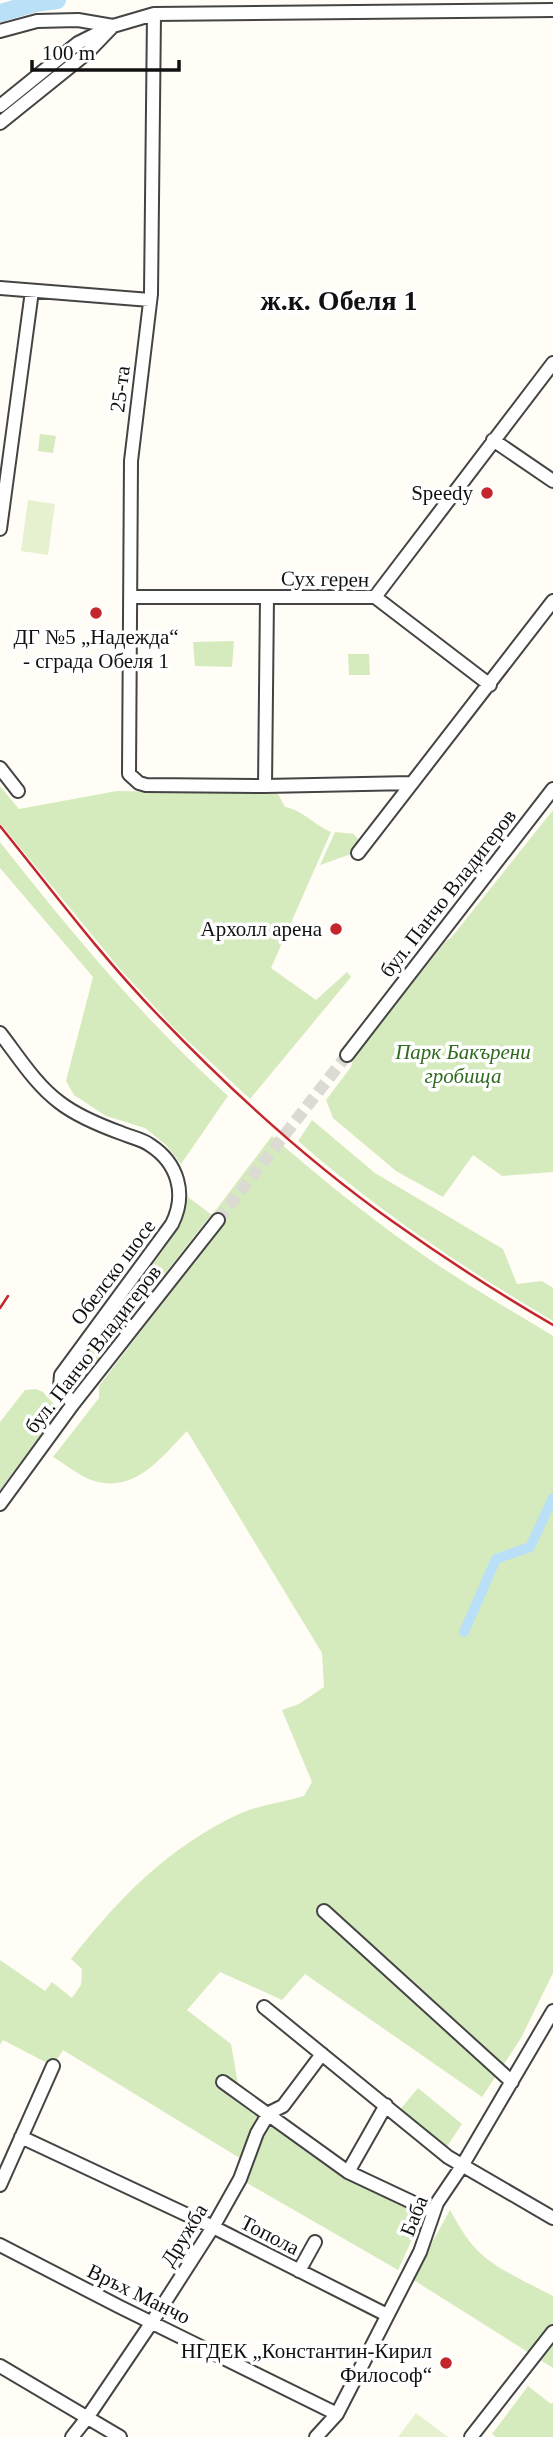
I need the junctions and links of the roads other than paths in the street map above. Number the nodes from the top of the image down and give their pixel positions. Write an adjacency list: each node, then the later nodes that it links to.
1 (553, 10): 2 (street)
2 (154, 14): 3 (street); 9 (street, 25-та)
3 (113, 26): 4 (street); 5 (street); 6 (street)
4 (0, 31)
5 (0, 106)
6 (0, 123)
7 (0, 288): 8 (street)
8 (32, 290): 9 (street); 13 (street)
9 (150, 300): 14 (street, 25-та)
10 (553, 363): 11 (street)
11 (493, 440): 12 (street); 16 (street)
12 (553, 481)
13 (0, 529)
14 (130, 597): 15 (street, Сух герен); 21 (street, 25-та)
15 (267, 597): 16 (street, Сух герен); 21 (street)
16 (375, 597): 18 (street, Сух герен)
17 (553, 601): 18 (street)
18 (490, 685): 20 (street)
19 (0, 768): 23 (street)
20 (412, 783): 21 (street); 24 (street)
21 (265, 786)
22 (553, 789): 26 (street, бул. Панчо Владигеров)
23 (18, 791)
24 (358, 852)
25 (0, 1032): 28 (street, Обелско шосе)
26 (347, 1055)
27 (218, 1220): 28 (street, бул. Панчо Владигеров)
28 (73, 1404): 29 (street, бул. Панчо Владигеров)
29 (0, 1504)
30 (324, 1911): 36 (street)
31 (264, 2007): 33 (street)
32 (551, 2021): 36 (street, Баба)
33 (322, 2054): 37 (street); 38 (street, Дружба)
34 (53, 2066): 39 (street)
35 (223, 2082): 38 (street)
36 (512, 2082): 40 (street, Баба)
37 (386, 2105): 40 (street); 41 (street)
38 (269, 2113): 41 (street); 45 (street, Дружба)
39 (21, 2137): 42 (street); 45 (street, Топола)
40 (462, 2166): 43 (street, Баба); 44 (street)
41 (348, 2172): 43 (street)
42 (0, 2185)
43 (433, 2212): 49 (street, Баба)
44 (553, 2218)
45 (213, 2227): 48 (street, Топола); 50 (street, Дружба)
46 (315, 2242): 48 (street)
47 (0, 2245): 50 (street, Връх Манчо)
48 (299, 2271): 49 (street, Топола)
49 (387, 2315): 53 (street, Баба)
50 (152, 2322): 53 (street, Връх Манчо); 54 (street, Дружба)
51 (553, 2332): 58 (street)
52 (0, 2365): 54 (street)
53 (337, 2414): 57 (street, Баба)
54 (87, 2418): 55 (street, Дружба); 56 (street)
55 (72, 2437)
56 (120, 2437)
57 (316, 2437)
58 (471, 2437)

